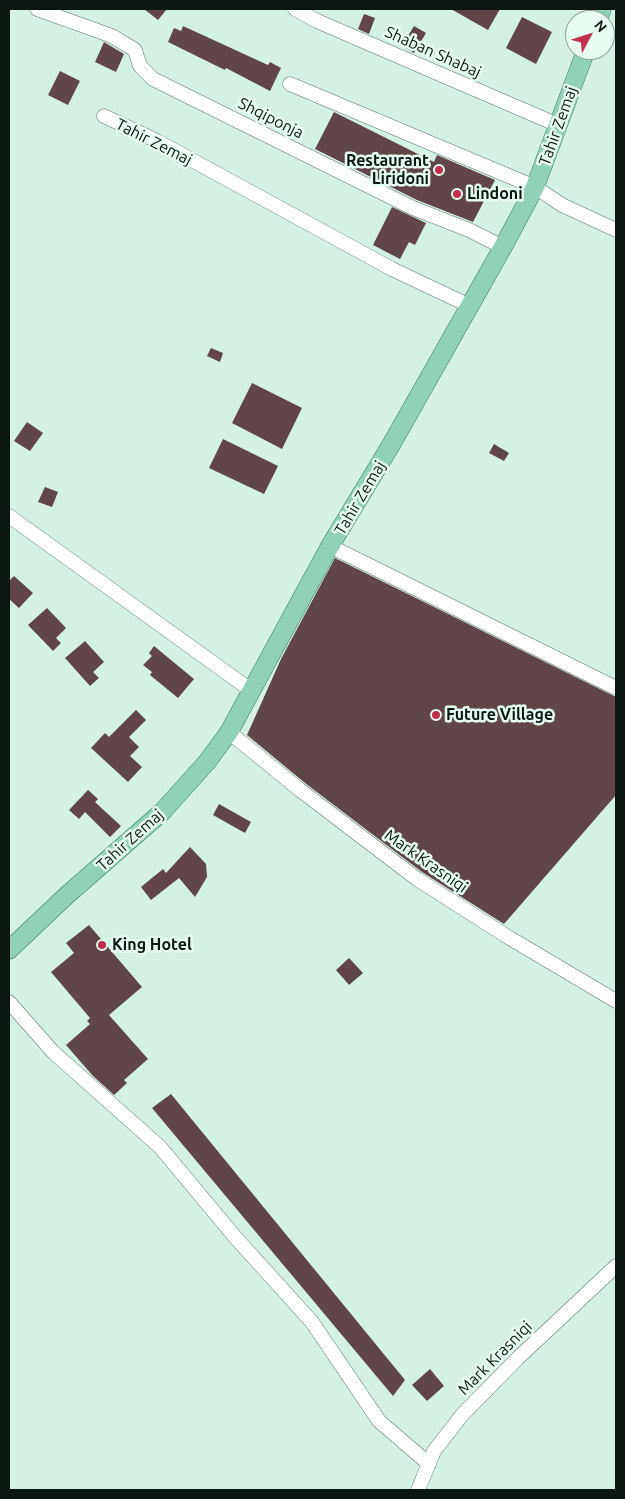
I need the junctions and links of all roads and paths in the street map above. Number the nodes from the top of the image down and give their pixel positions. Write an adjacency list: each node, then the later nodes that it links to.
1 (37, 9): 9 (street, Shqiponja)
2 (295, 9): 6 (street, Shaban Shabaj)
3 (582, 60): 6 (main road, Tahir Zemaj)
4 (290, 84): 7 (street)
5 (104, 116): 10 (street, Tahir Zemaj)
6 (558, 125): 7 (main road, Tahir Zemaj)
7 (535, 187): 8 (street); 9 (main road, Tahir Zemaj)
8 (616, 230)
9 (503, 247): 10 (main road, Tahir Zemaj)
10 (470, 306): 12 (main road, Tahir Zemaj)
11 (9, 516): 14 (street)
12 (330, 546): 13 (street); 14 (main road, Tahir Zemaj)
13 (616, 688)
14 (252, 690): 15 (main road, Tahir Zemaj)
15 (229, 732): 16 (main road, Tahir Zemaj); 17 (street, Mark Krasniqi)
16 (9, 950)
17 (616, 1001)
18 (9, 1002): 20 (street)
19 (616, 1266): 20 (street, Mark Krasniqi)
20 (429, 1464): 21 (street, Mark Krasniqi)
21 (418, 1490)

